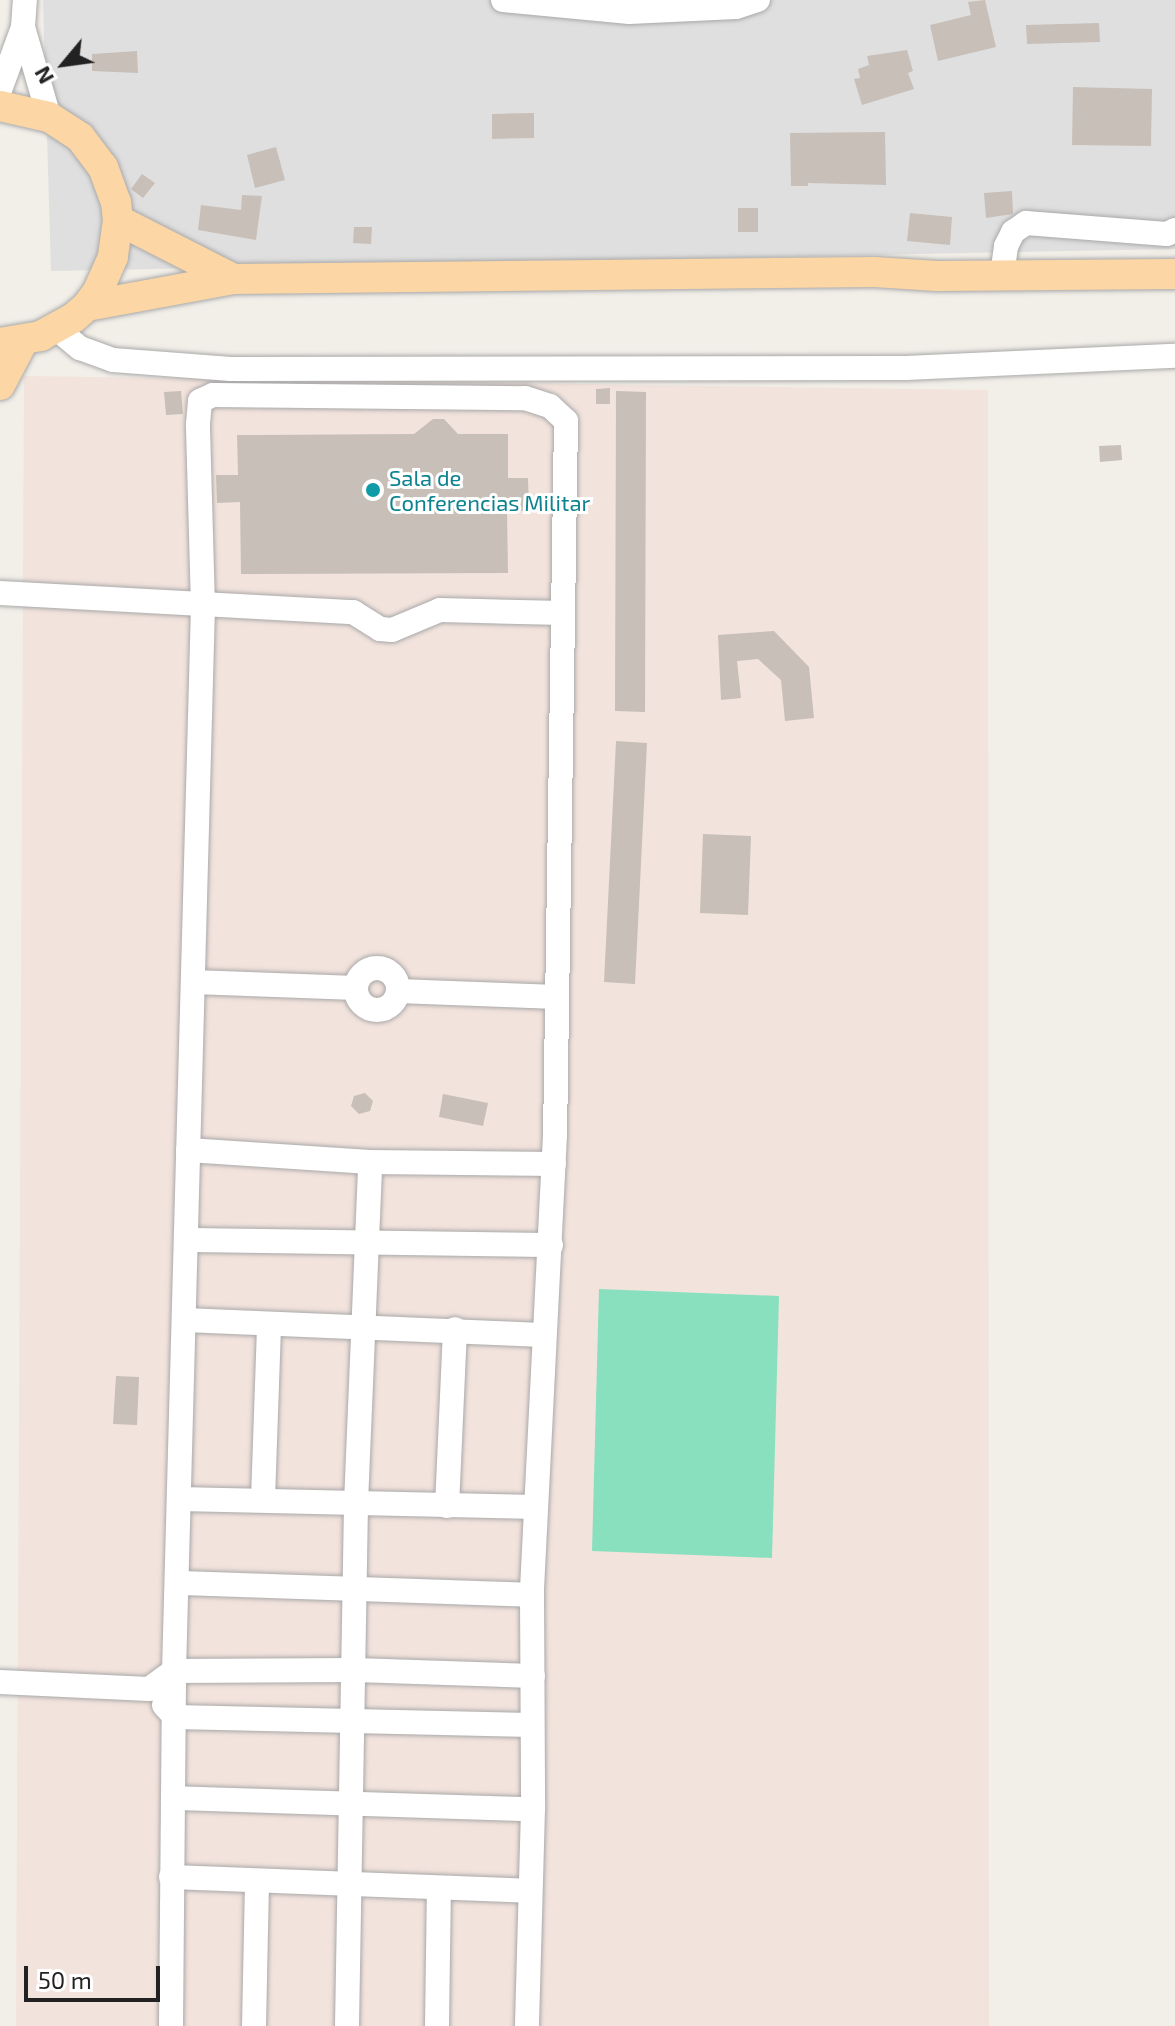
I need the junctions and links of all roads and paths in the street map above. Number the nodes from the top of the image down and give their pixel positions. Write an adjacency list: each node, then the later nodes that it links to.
1 (25, 0): 4 (street)
2 (503, 0): 3 (street)
3 (758, 0)
4 (23, 27): 5 (street); 7 (street)
5 (0, 90)
6 (0, 106): 7 (main road)
7 (49, 117): 8 (main road)
8 (118, 220): 12 (main road); 13 (main road)
9 (1175, 230): 11 (street)
10 (1175, 274): 11 (main road)
11 (1002, 275): 12 (main road)
12 (234, 279): 13 (main road)
13 (87, 306): 14 (main road)
14 (57, 329): 15 (main road); 16 (street)
15 (11, 342): 17 (main road)
16 (1175, 356)
17 (0, 385)
18 (0, 593): 19 (street)
19 (203, 607): 20 (street); 20 (street); 21 (street)
20 (563, 613): 22 (street)
21 (193, 982): 22 (street); 23 (street)
22 (557, 997): 25 (street)
23 (188, 1150): 24 (street); 26 (street)
24 (370, 1162): 25 (street); 27 (street)
25 (554, 1164): 28 (street)
26 (186, 1240): 27 (street); 29 (street)
27 (367, 1242): 28 (street); 31 (street)
28 (551, 1245): 33 (street)
29 (185, 1320): 30 (street); 34 (street)
30 (269, 1326): 31 (street); 35 (street)
31 (361, 1328): 32 (street); 36 (street)
32 (455, 1329): 33 (street); 37 (street)
33 (543, 1335): 38 (street)
34 (180, 1499): 35 (street); 39 (street)
35 (263, 1499): 36 (street)
36 (356, 1503): 37 (street); 40 (street)
37 (447, 1506): 38 (street)
38 (536, 1507): 41 (street)
39 (178, 1583): 40 (street); 43 (street)
40 (357, 1587): 41 (street); 42 (street)
41 (532, 1595): 44 (street)
42 (355, 1670): 43 (street); 44 (street); 48 (street)
43 (174, 1671): 46 (street); 47 (street)
44 (533, 1676): 49 (street)
45 (0, 1682): 46 (street)
46 (149, 1689): 47 (street)
47 (175, 1717): 48 (street); 50 (street)
48 (353, 1723): 49 (street); 51 (street)
49 (531, 1725): 52 (street)
50 (173, 1798): 51 (street); 53 (street)
51 (352, 1805): 52 (street); 55 (street)
52 (533, 1809): 57 (street)
53 (171, 1877): 54 (street); 58 (street)
54 (257, 1881): 55 (street); 59 (street)
55 (350, 1886): 56 (street); 60 (street)
56 (439, 1888): 57 (street); 61 (street)
57 (529, 1891): 62 (street)
58 (171, 2026)
59 (254, 2026)
60 (347, 2026)
61 (437, 2026)
62 (527, 2026)

